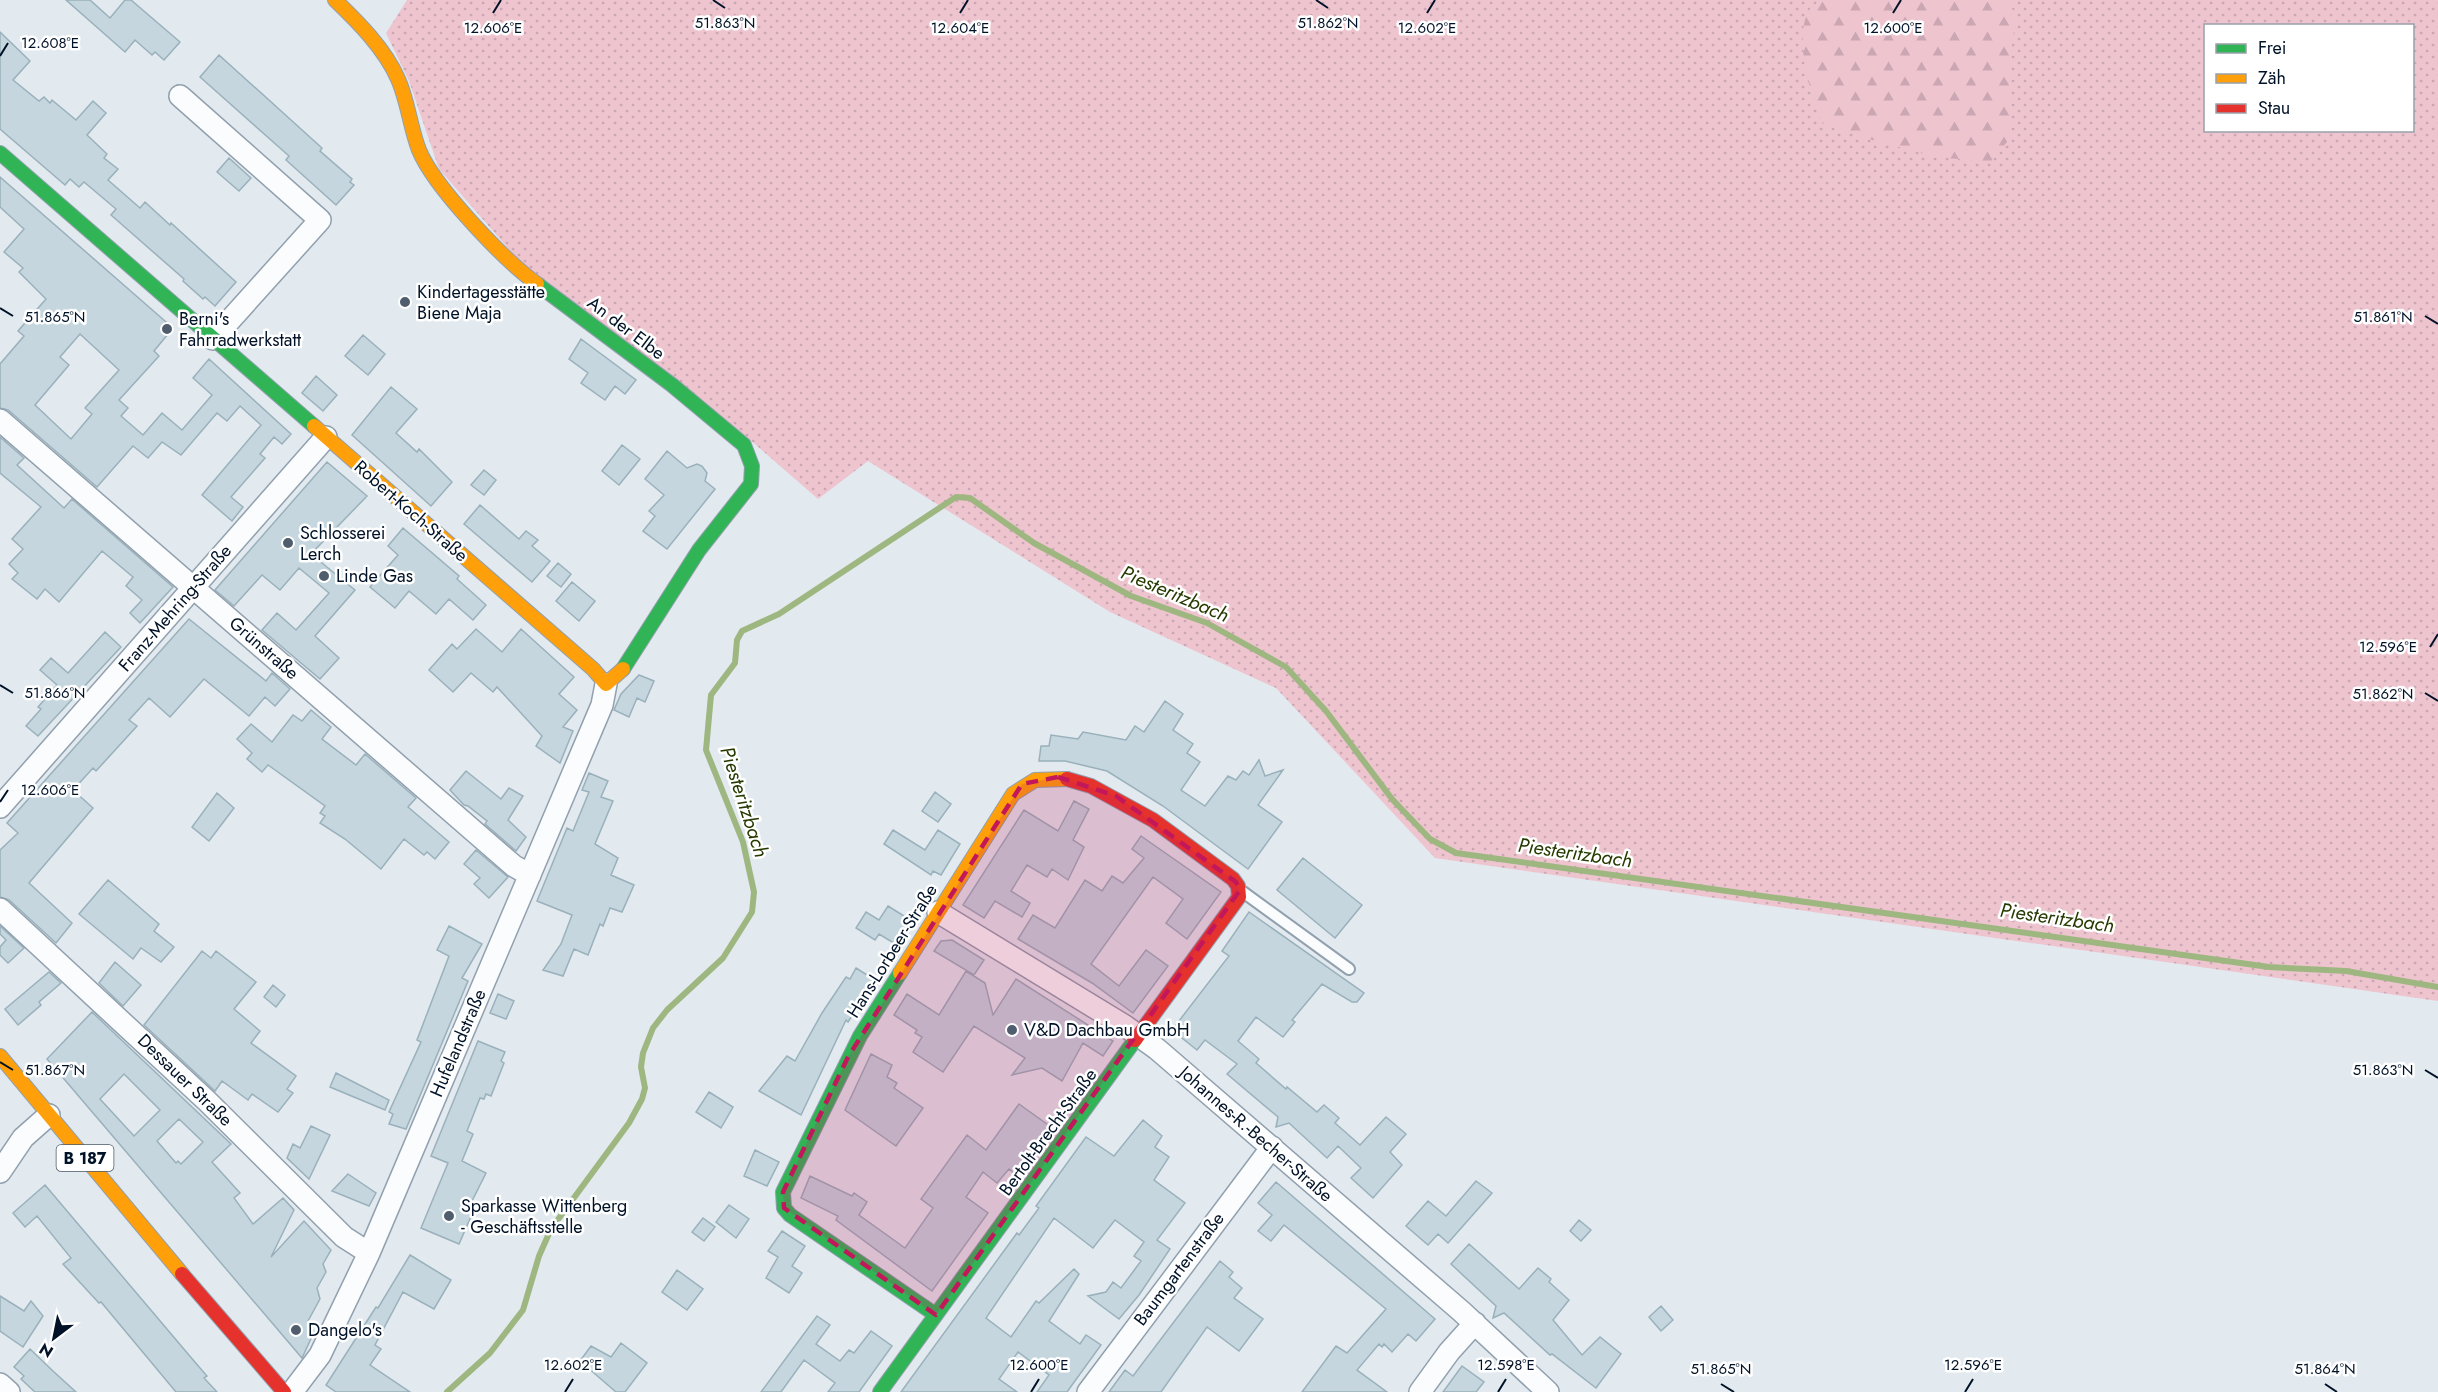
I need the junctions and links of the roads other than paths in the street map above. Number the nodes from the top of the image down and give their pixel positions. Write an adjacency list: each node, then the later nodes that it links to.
1 (335, 0): 8 (street, An der Elbe)
2 (180, 96): 4 (street)
3 (0, 153): 4 (street, Robert-Koch-Straße)
4 (213, 339): 6 (street, Robert-Koch-Straße)
5 (0, 420): 7 (street, Grünstraße)
6 (326, 437): 7 (street, Franz-Mehring-Straße); 8 (street, Robert-Koch-Straße)
7 (194, 587): 9 (street, Franz-Mehring-Straße); 10 (street, Grünstraße)
8 (606, 684): 10 (street, Hufelandstraße)
9 (0, 807)
10 (530, 875): 20 (street, Hufelandstraße)
11 (1240, 890): 13 (street, Hans-Lorbeer-Straße); 14 (lane); 15 (street, Bertolt-Brecht-Straße)
12 (0, 909): 20 (street, Dessauer Straße)
13 (938, 912): 15 (street, Johannes-R.-Becher-Straße); 21 (street, Hans-Lorbeer-Straße)
14 (1349, 969)
15 (1139, 1036): 18 (street, Johannes-R.-Becher-Straße); 21 (street, Bertolt-Brecht-Straße)
16 (0, 1056): 17 (street, B 187)
17 (49, 1115): 19 (street); 25 (street, B 187)
18 (1272, 1147): 22 (street, Johannes-R.-Becher-Straße); 28 (street, Baumgartenstraße)
19 (0, 1172)
20 (369, 1253): 26 (street, Hufelandstraße)
21 (936, 1315): 27 (street, Bertolt-Brecht-Straße)
22 (1474, 1323): 29 (street); 30 (street, Johannes-R.-Becher-Straße)
23 (0, 1384): 24 (street)
24 (9, 1392)
25 (284, 1392)
26 (292, 1392)
27 (880, 1392)
28 (1088, 1392)
29 (1420, 1392)
30 (1548, 1392)

